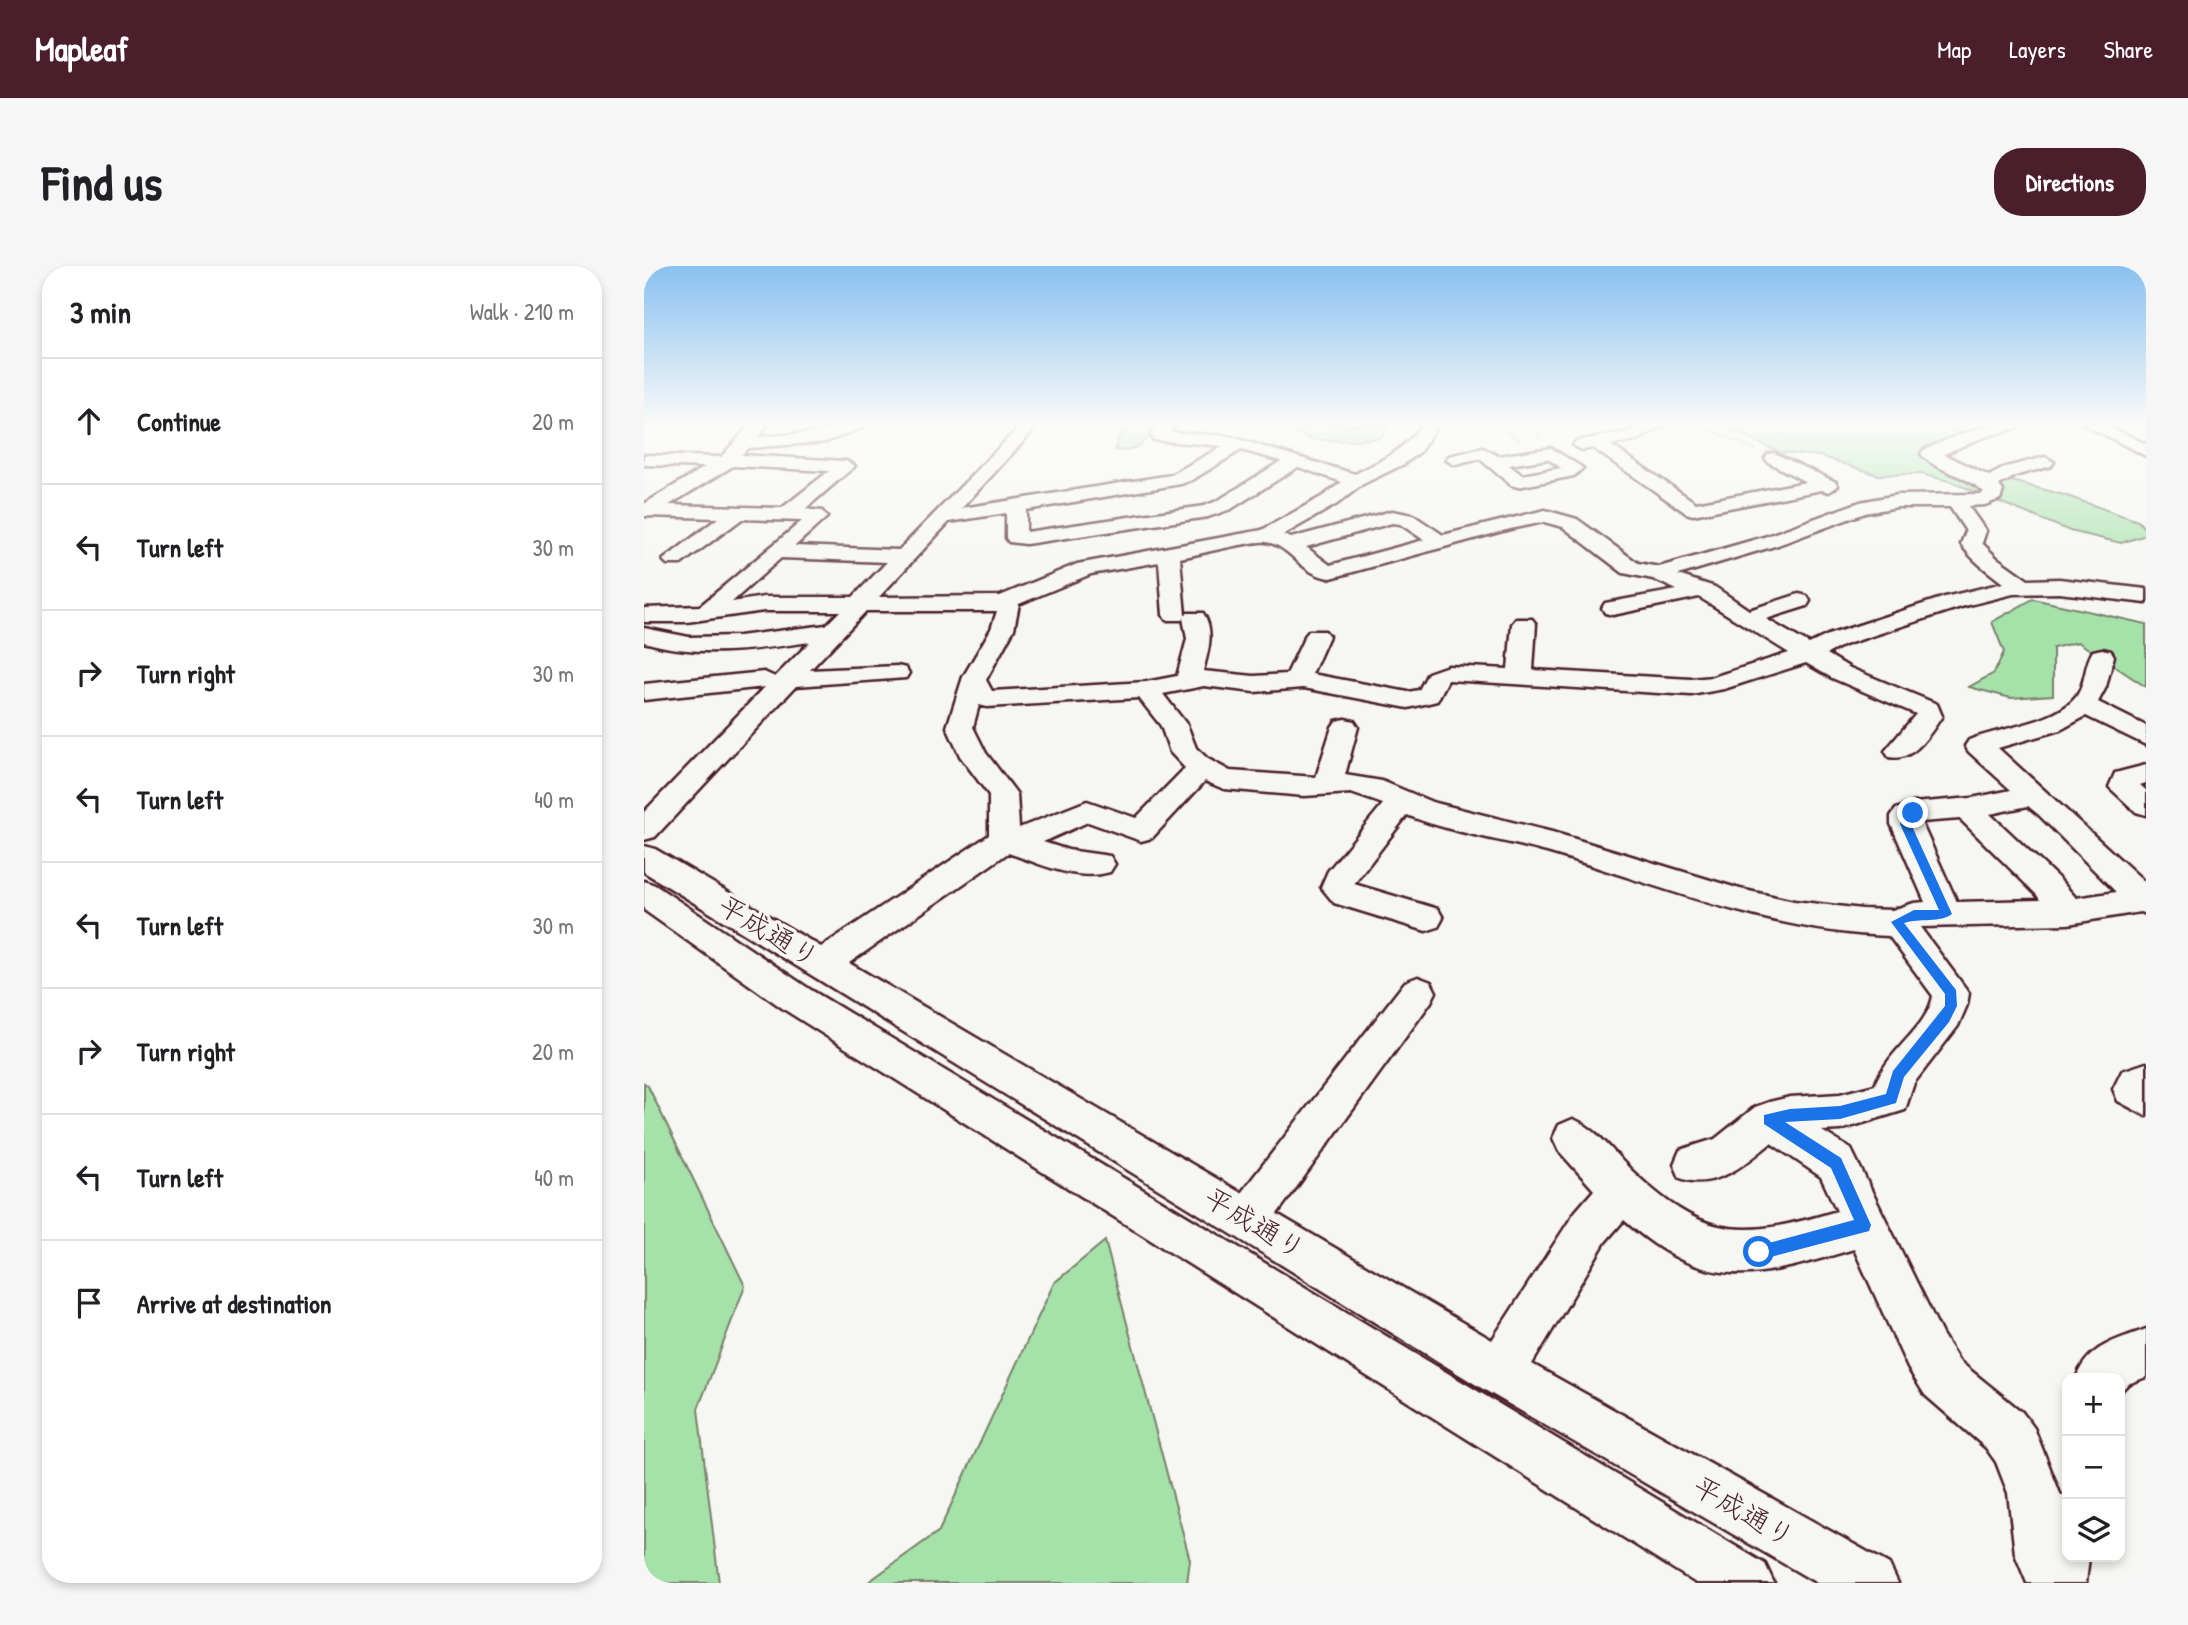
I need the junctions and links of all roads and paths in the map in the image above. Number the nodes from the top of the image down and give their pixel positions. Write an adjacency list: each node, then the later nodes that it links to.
1 (687, 485): 15 (street)
2 (821, 485): 17 (street)
3 (973, 485): 18 (street)
4 (1143, 485): 12 (street)
5 (1255, 485): 20 (street)
6 (1349, 485): 19 (street)
7 (1659, 485): 14 (street)
8 (1817, 485): 14 (street)
9 (1827, 485): 13 (street)
10 (1988, 485): 11 (street)
11 (1955, 501): 13 (street); 30 (street)
12 (1016, 504): 18 (street); 20 (street)
13 (1873, 505): 22 (street)
14 (1714, 507): 22 (street)
15 (645, 511): 16 (street)
16 (739, 512): 17 (street); 27 (street)
17 (787, 514): 24 (street)
18 (943, 517): 26 (street)
19 (1268, 534): 23 (street); 25 (street)
20 (1026, 538): 28 (street)
21 (1439, 541): 23 (street); 23 (street); 29 (street)
22 (1773, 541): 29 (street)
23 (1290, 545)
24 (776, 552): 26 (street); 37 (street)
25 (1169, 555): 28 (street); 51 (street)
26 (905, 556): 35 (street)
27 (674, 560)
28 (1081, 571): 33 (street)
29 (1660, 574): 31 (street)
30 (2023, 587): 32 (street); 44 (street)
31 (1698, 589): 36 (street); 39 (street)
32 (2146, 596)
33 (1008, 601): 35 (street); 52 (street)
34 (1799, 601): 39 (street)
35 (859, 605): 37 (street); 41 (street)
36 (1614, 608)
37 (708, 611): 38 (street)
38 (644, 615)
39 (1747, 618): 44 (street)
40 (1524, 624): 47 (street)
41 (836, 631): 42 (street); 48 (street)
42 (644, 635)
43 (1317, 636): 50 (street)
44 (1809, 654): 47 (street); 58 (street)
45 (2102, 656): 55 (street)
46 (897, 673): 48 (street)
47 (1520, 675): 50 (street)
48 (790, 679): 66 (street)
49 (764, 680): 54 (street)
50 (1297, 680): 51 (street)
51 (1188, 681): 53 (street)
52 (975, 682): 53 (street); 67 (street)
53 (1146, 690): 59 (street)
54 (644, 692)
55 (2084, 705): 57 (street); 62 (street)
56 (1345, 727): 61 (street)
57 (2146, 737)
58 (1899, 751)
59 (1202, 767): 61 (street); 67 (street)
60 (2146, 774): 64 (street)
61 (1328, 785): 63 (street)
62 (2034, 794): 65 (street); 71 (street)
63 (1402, 801): 74 (street); 75 (street)
64 (2146, 805)
65 (1966, 808): 72 (street); 73 (street)
66 (644, 830)
67 (1009, 841): 69 (street); 76 (street)
68 (644, 856): 76 (street, 平成通り)
69 (1099, 864)
70 (644, 893): 90 (street, 平成通り)
71 (2145, 900): 72 (street)
72 (2068, 912): 73 (street)
73 (1946, 914): 75 (street)
74 (1426, 918)
75 (1897, 922): 80 (street)
76 (823, 963): 84 (street, 平成通り)
77 (1418, 992): 84 (street)
78 (2146, 1080): 79 (street)
79 (2146, 1098)
80 (1769, 1120): 82 (street); 85 (street)
81 (1573, 1138): 83 (street)
82 (1695, 1164)
83 (1624, 1193): 85 (street); 87 (street)
84 (1248, 1219): 87 (street, 平成通り)
85 (1863, 1225): 92 (street)
86 (2146, 1353): 88 (street)
87 (1500, 1371): 91 (street, 平成通り)
88 (2105, 1373)
89 (2062, 1549): 92 (street)
90 (1746, 1583)
91 (1870, 1583)
92 (2056, 1583)

